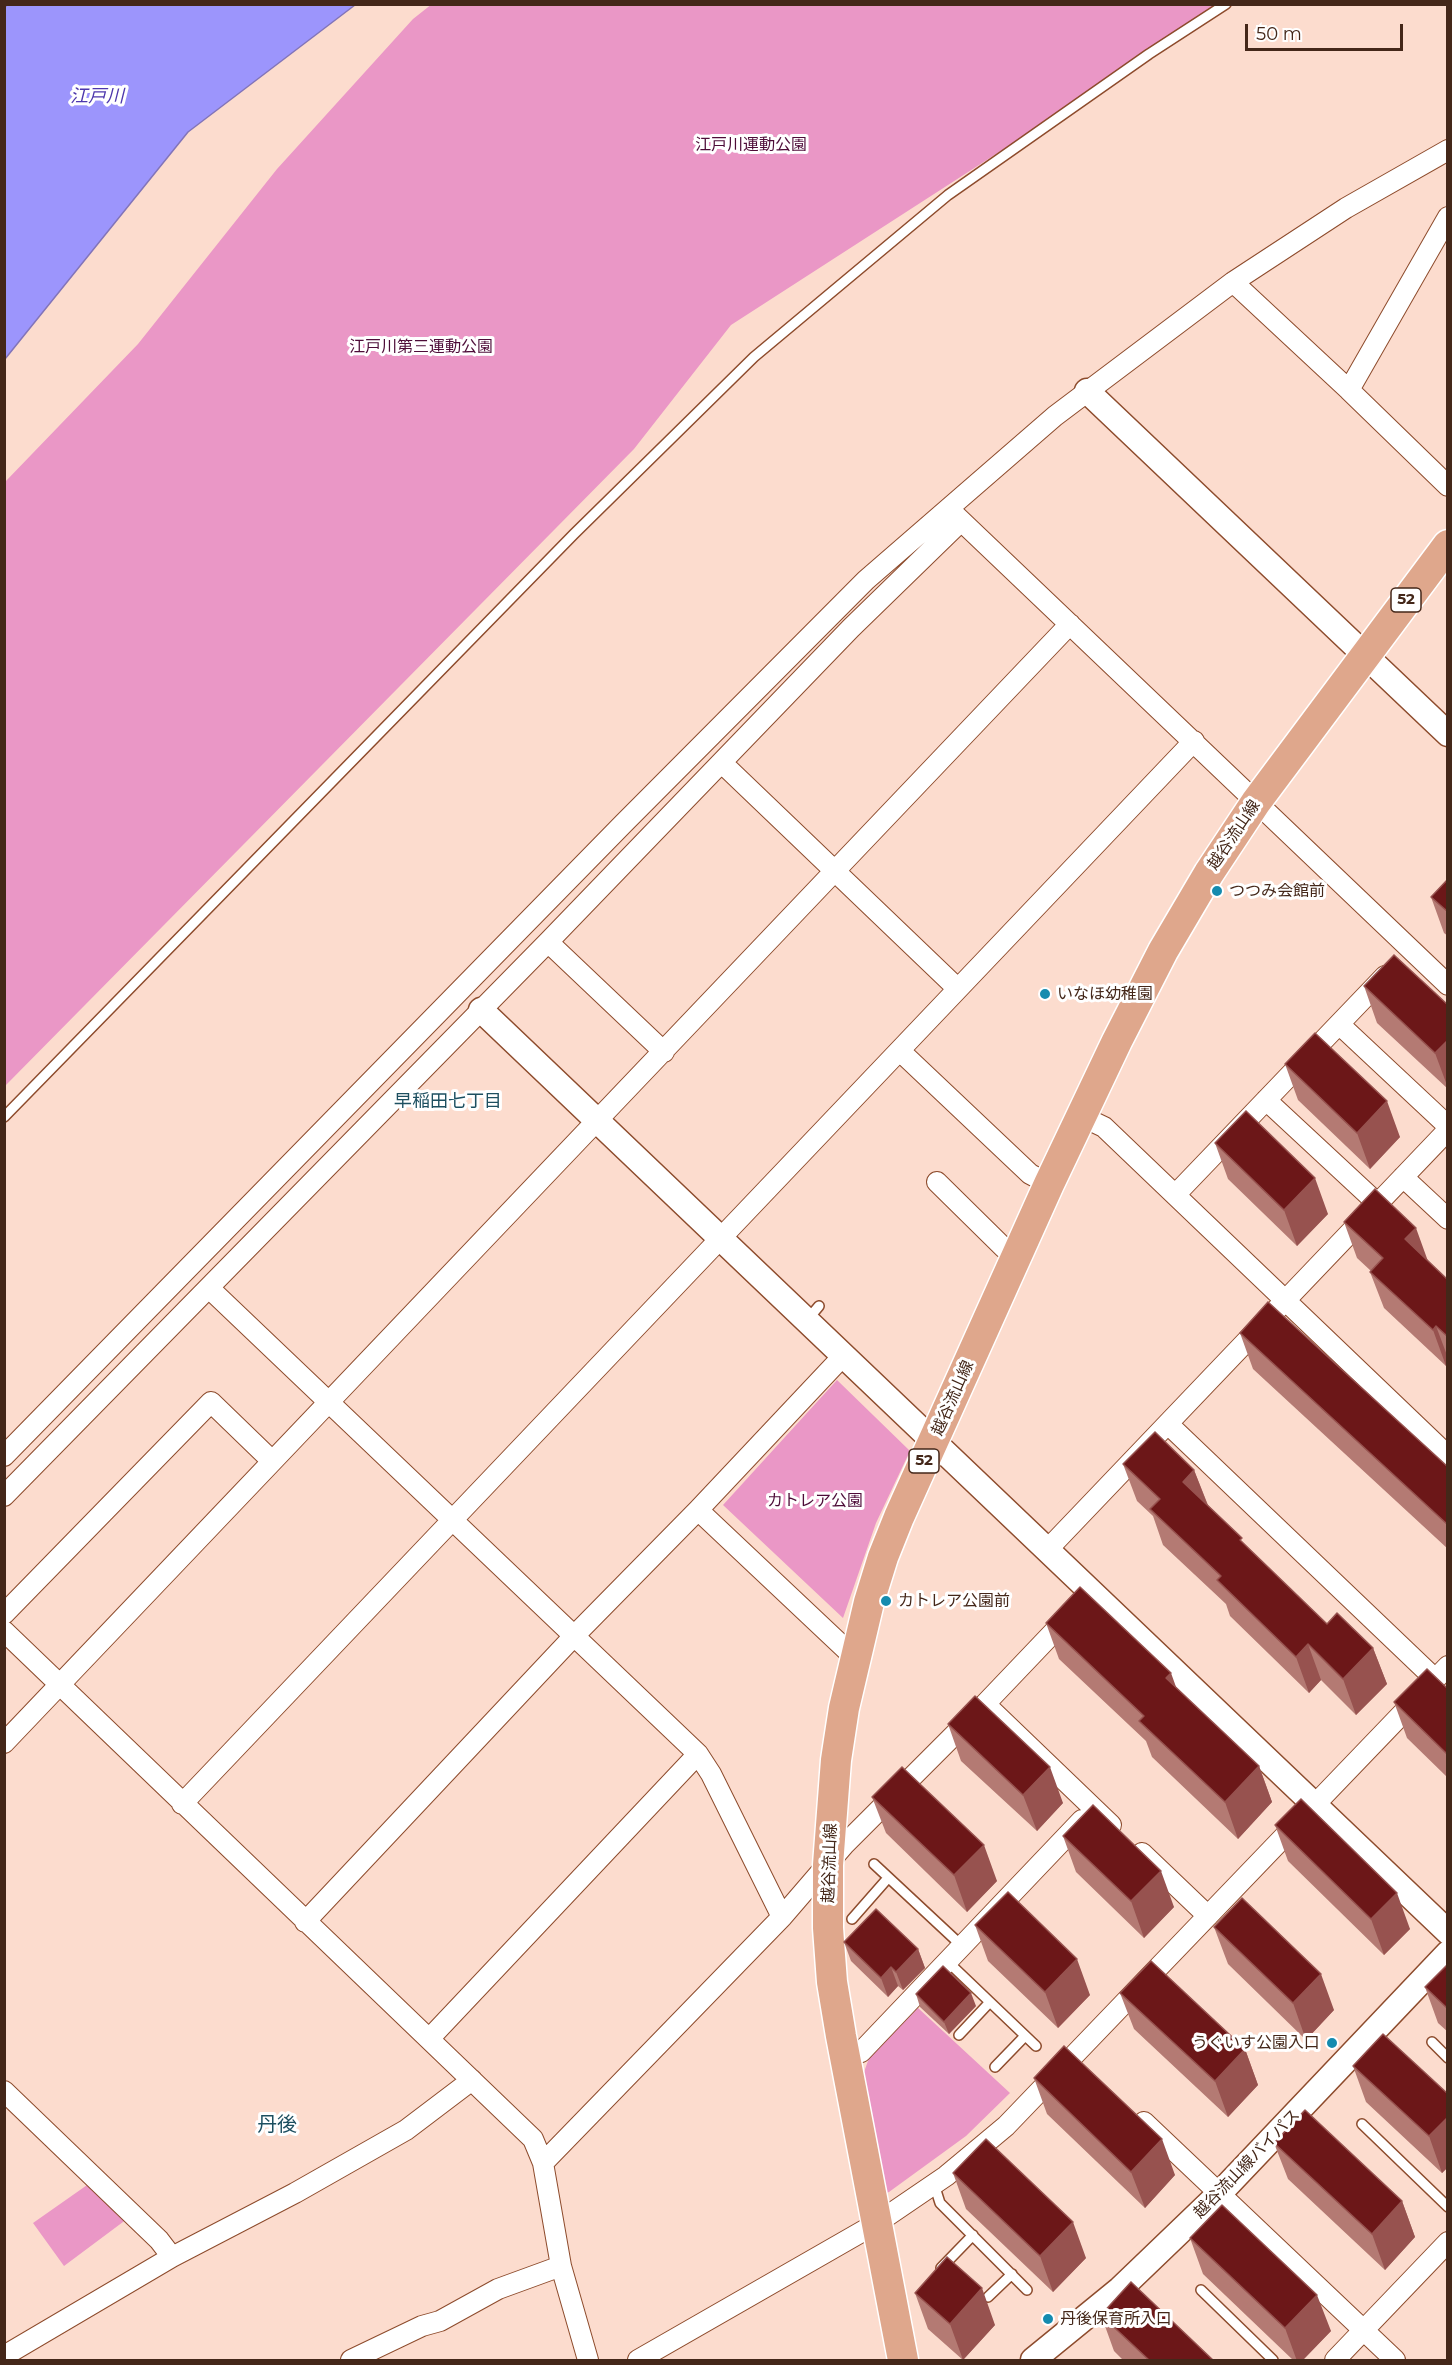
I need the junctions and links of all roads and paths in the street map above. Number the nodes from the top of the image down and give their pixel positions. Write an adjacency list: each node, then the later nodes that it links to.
1 (1226, 4): 27 (lane)
2 (1448, 150): 4 (street)
3 (1448, 217): 5 (street)
4 (1233, 282): 5 (street); 6 (street)
5 (1349, 390): 7 (street)
6 (1087, 391): 8 (street); 11 (street)
7 (1448, 486)
8 (954, 514): 10 (street); 14 (street); 44 (street)
9 (1448, 545): 11 (main road, 越谷流山線 / 52)
10 (1070, 624): 13 (street); 16 (street)
11 (1365, 656): 12 (street); 15 (main road, 越谷流山線 / 52)
12 (1448, 734)
13 (1194, 741): 15 (street); 20 (street)
14 (722, 763): 16 (street); 17 (street)
15 (1256, 802): 18 (street); 26 (main road, 越谷流山線 / 52)
16 (835, 870): 20 (street); 24 (street)
17 (548, 942): 21 (street); 24 (street)
18 (1410, 950): 19 (street); 22 (street)
19 (1448, 985)
20 (958, 989): 23 (street)
21 (481, 1010): 28 (street); 38 (street)
22 (1339, 1024): 25 (street); 29 (street)
23 (900, 1051): 32 (street); 36 (street)
24 (664, 1052): 28 (street)
25 (1266, 1100): 33 (street); 34 (street)
26 (1081, 1116): 32 (main road, 越谷流山線 / 52); 33 (street)
27 (4, 1117)
28 (597, 1120): 36 (street); 41 (street)
29 (1448, 1128): 30 (street)
30 (1403, 1177): 34 (street); 35 (street)
31 (937, 1182): 37 (street)
32 (1049, 1184): 37 (main road, 越谷流山線 / 52)
33 (1175, 1195): 39 (street)
34 (1378, 1204): 39 (street)
35 (1448, 1219)
36 (721, 1238): 40 (street); 49 (street)
37 (1018, 1254): 43 (main road, 越谷流山線 / 52)
38 (209, 1288): 41 (street); 47 (street)
39 (1284, 1301): 42 (street); 45 (street)
40 (843, 1356): 43 (street); 48 (street)
41 (329, 1401): 46 (street); 49 (street)
42 (1168, 1424): 50 (street); 56 (street)
43 (933, 1441): 50 (street); 55 (main road, 越谷流山線 / 52)
44 (4, 1456)
45 (1448, 1456)
46 (272, 1461): 52 (street); 57 (street)
47 (4, 1496)
48 (698, 1510): 54 (street); 55 (street)
49 (453, 1520): 54 (street); 61 (street)
50 (1048, 1549): 51 (street)
51 (1092, 1592): 58 (street); 62 (street)
52 (4, 1614)
53 (4, 1631): 57 (street)
54 (574, 1636): 60 (street); 70 (street)
55 (855, 1658): 65 (main road, 越谷流山線 / 52)
56 (1441, 1672): 62 (street)
57 (59, 1685): 59 (street); 61 (street)
58 (985, 1704): 63 (street); 65 (street)
59 (4, 1743)
60 (698, 1755): 68 (street); 78 (street)
61 (182, 1804): 70 (street)
62 (1315, 1805): 67 (street); 71 (street)
63 (1094, 1808): 67 (street); 72 (street)
64 (874, 1864): 66 (lane)
65 (828, 1865): 68 (street); 81 (main road, 越谷流山線 / 52)
66 (888, 1878): 69 (lane); 72 (lane)
67 (1208, 1916): 89 (street)
68 (782, 1917): 88 (street)
69 (852, 1919)
70 (305, 1922): 78 (street)
71 (1448, 1932)
72 (962, 1946): 74 (street)
73 (1448, 1953): 90 (street, 越谷流山線バイパス)
74 (947, 1961): 75 (lane); 81 (street)
75 (990, 2002): 76 (lane); 77 (lane)
76 (959, 2035)
77 (1025, 2036): 80 (lane); 83 (lane)
78 (429, 2039): 84 (street)
79 (1432, 2042): 82 (lane)
80 (1036, 2046)
81 (846, 2057): 92 (main road, 越谷流山線 / 52)
82 (1448, 2058)
83 (995, 2067)
84 (472, 2080): 88 (street); 95 (street)
85 (4, 2091): 95 (street)
86 (1134, 2112): 90 (street)
87 (1362, 2124): 91 (lane)
88 (543, 2163): 96 (street)
89 (934, 2184): 92 (street); 93 (lane)
90 (1219, 2194): 102 (street); 108 (street, 越谷流山線バイパス)
91 (1448, 2207)
92 (877, 2223): 106 (street); 107 (main road, 越谷流山線 / 52)
93 (973, 2235): 97 (lane); 98 (lane)
94 (1448, 2242): 102 (street)
95 (172, 2257): 103 (street)
96 (561, 2266): 104 (street); 105 (street)
97 (1012, 2274): 99 (lane); 101 (lane)
98 (933, 2277)
99 (1027, 2290)
100 (1201, 2290): 109 (lane)
101 (988, 2297)
102 (1364, 2331): 110 (street); 111 (street)
103 (4, 2356)
104 (351, 2361)
105 (588, 2361)
106 (638, 2361)
107 (903, 2361)
108 (1033, 2361)
109 (1274, 2361)
110 (1335, 2361)
111 (1395, 2361)

